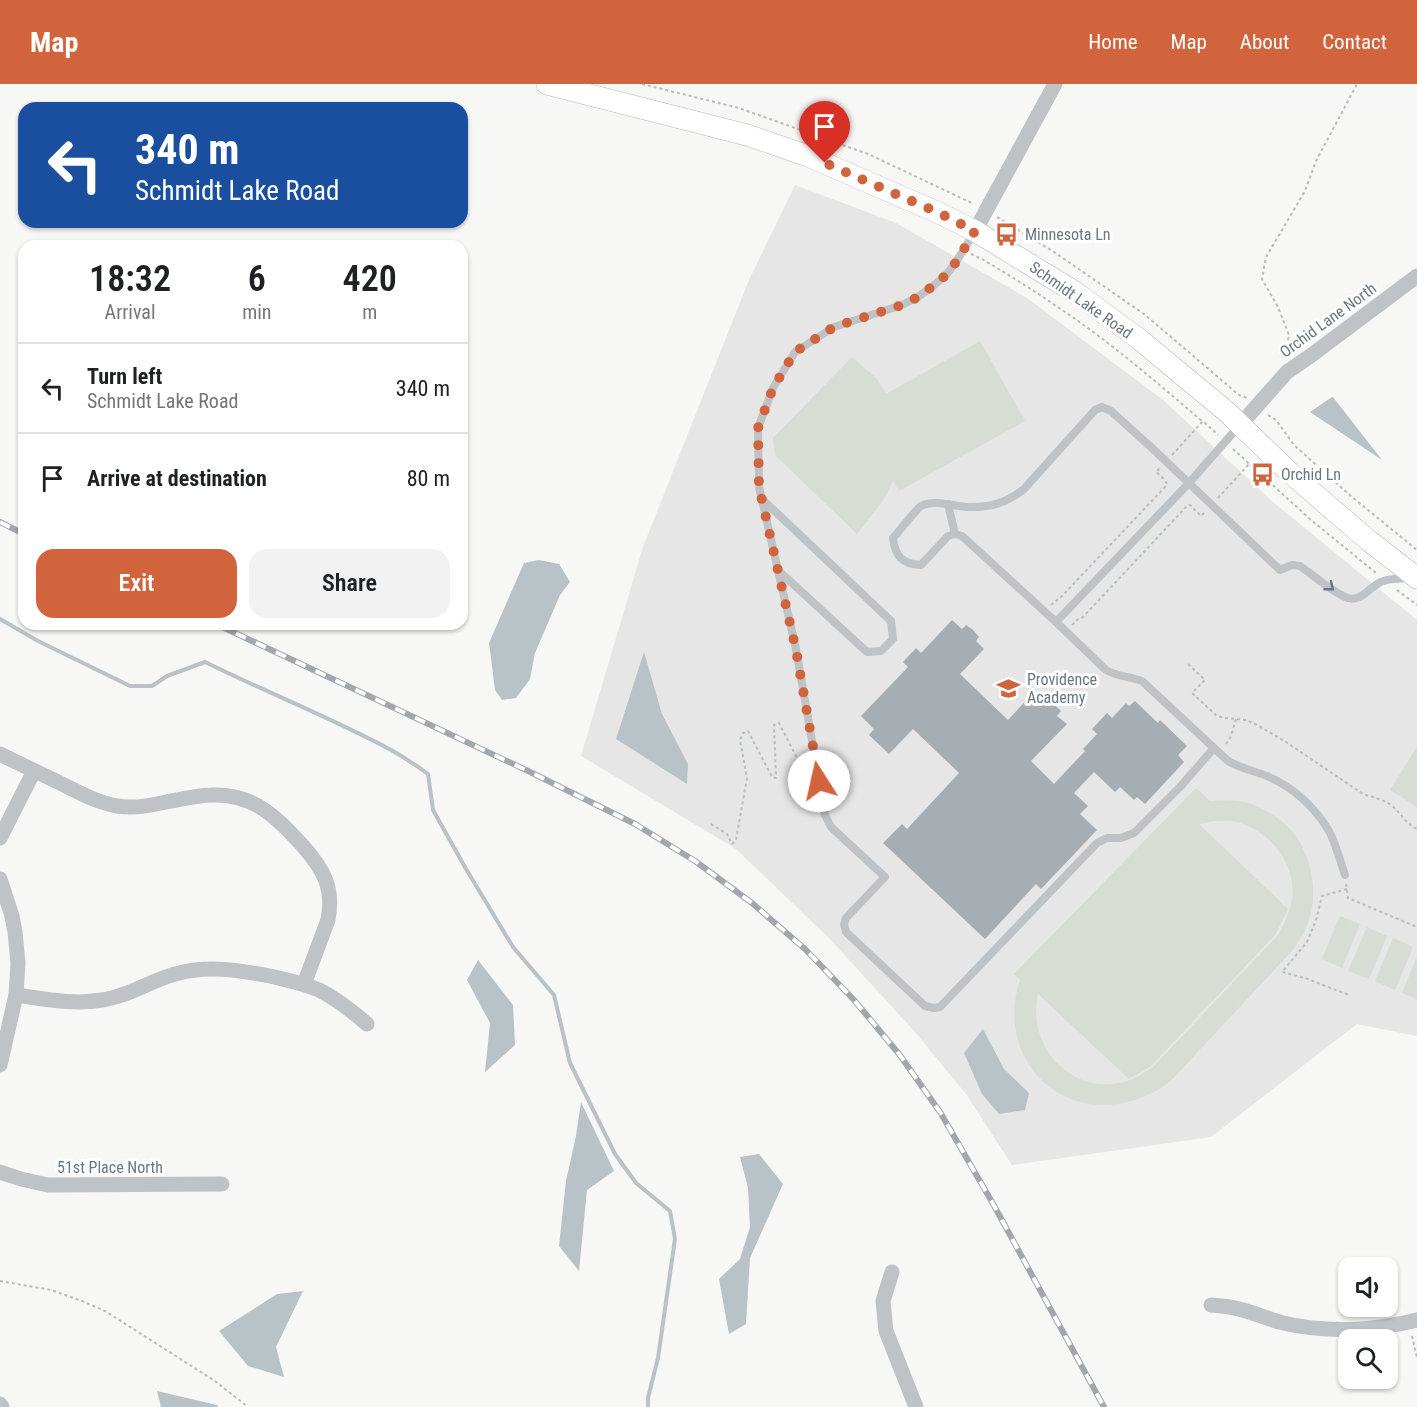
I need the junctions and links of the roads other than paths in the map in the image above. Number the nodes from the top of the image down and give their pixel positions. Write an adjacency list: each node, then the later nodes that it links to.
1 (547, 84): 3 (street, Schmidt Lake Road)
2 (1054, 84): 3 (street)
3 (975, 231): 5 (street, Schmidt Lake Road); 7 (lane)
4 (1417, 276): 5 (street, Orchid Lane North)
5 (1240, 425): 6 (lane); 11 (street, Schmidt Lake Road)
6 (1189, 483): 8 (lane); 11 (lane, one-way to 11); 12 (lane)
7 (762, 499): 10 (lane); 10 (lane)
8 (948, 504): 9 (lane); 9 (lane)
9 (955, 534): 12 (lane)
10 (778, 571): 13 (lane)
11 (1417, 578)
12 (1056, 622): 13 (lane)
13 (1217, 751): 17 (lane)
14 (0, 754): 15 (street)
15 (34, 771): 16 (street); 19 (street)
16 (0, 838)
17 (1345, 875)
18 (0, 879): 20 (street)
19 (304, 984): 20 (street); 21 (street)
20 (16, 995): 22 (street)
21 (367, 1024)
22 (0, 1065)
23 (0, 1172): 24 (street, 51st Place North)
24 (222, 1184)
25 (892, 1272): 28 (street)
26 (1211, 1305): 27 (street)
27 (1413, 1321)
28 (916, 1407)

